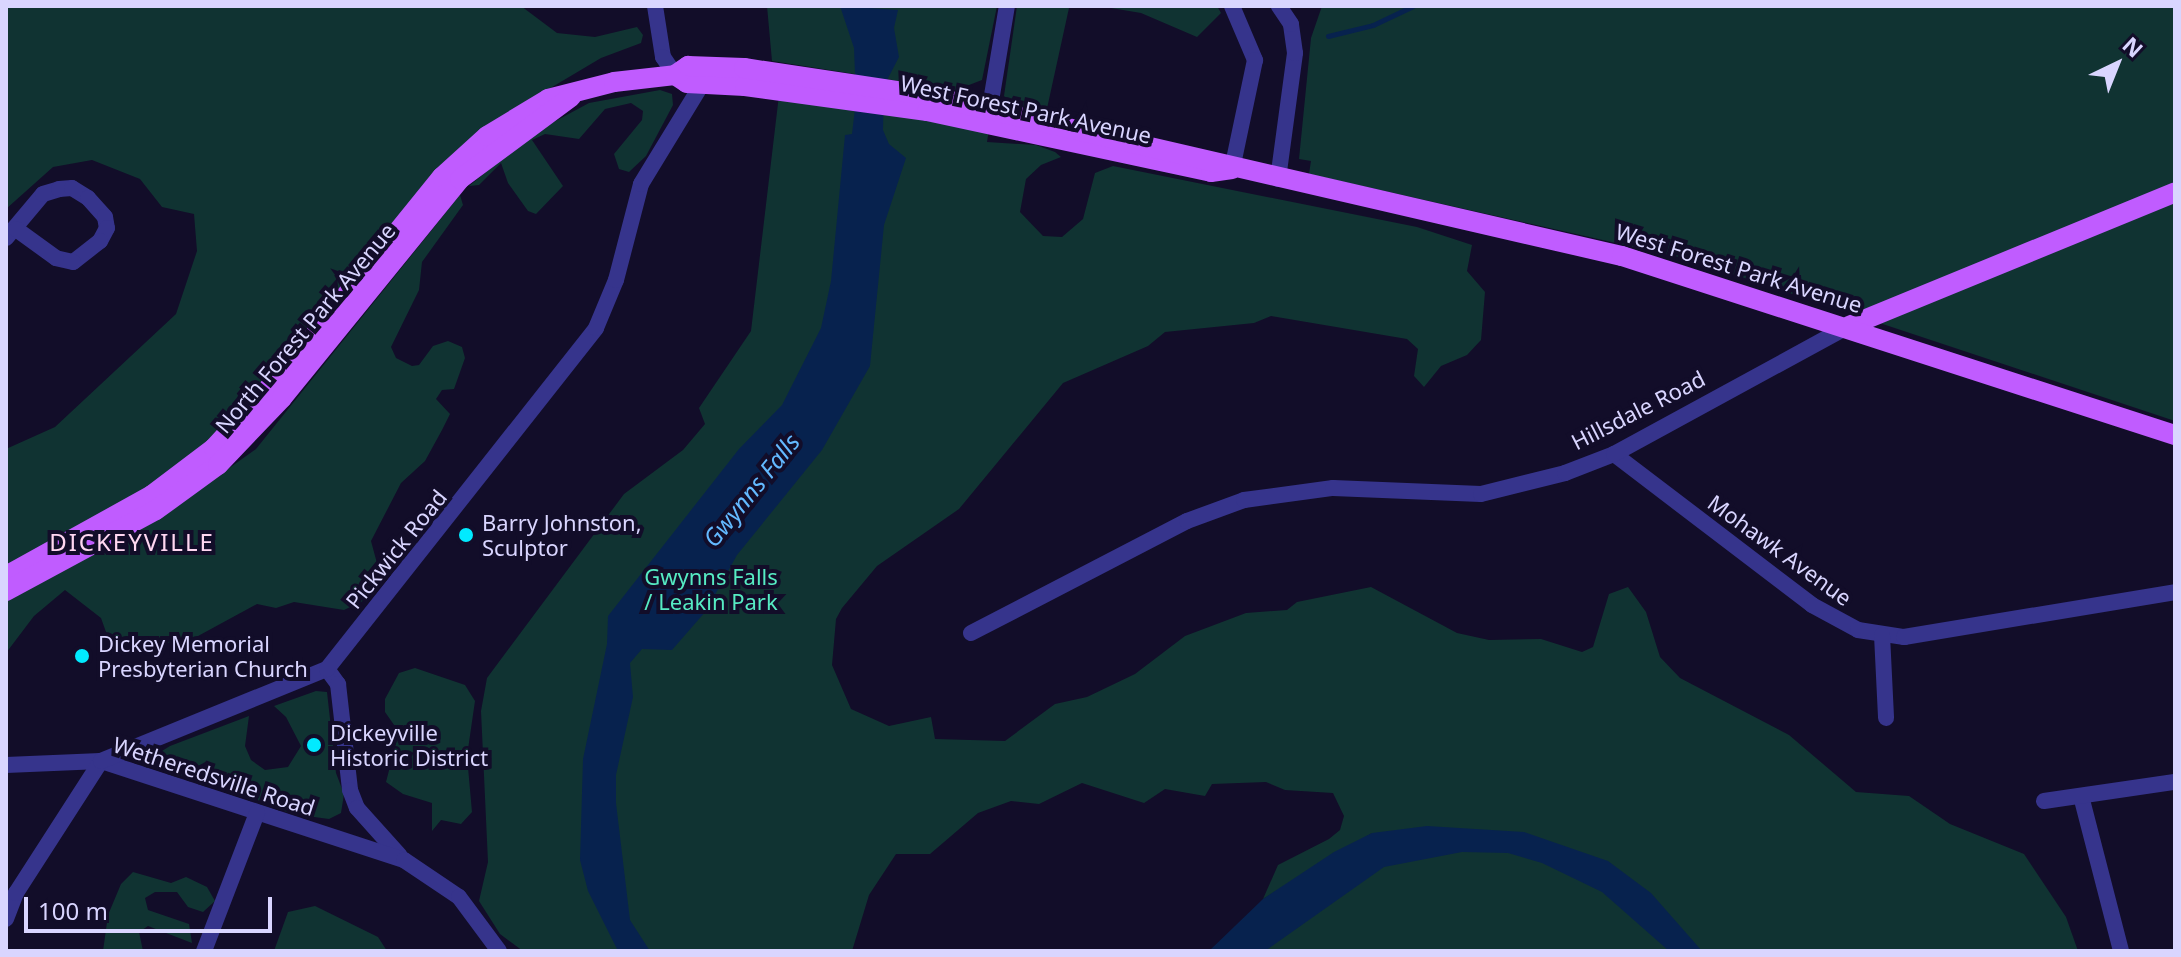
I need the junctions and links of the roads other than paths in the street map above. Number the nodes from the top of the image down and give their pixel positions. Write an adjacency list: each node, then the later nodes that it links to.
1 (655, 6): 5 (street)
2 (1007, 6): 9 (street)
3 (1232, 6): 10 (street)
4 (1279, 6): 11 (street)
5 (675, 75): 6 (main road, North Forest Park Avenue); 7 (main road, North Forest Park Avenue); 8 (main road, North Forest Park Avenue)
6 (702, 84): 7 (main road, North Forest Park Avenue); 22 (street, Pickwick Road)
7 (812, 85): 9 (main road, West Forest Park Avenue)
8 (577, 92): 17 (main road, North Forest Park Avenue); 18 (main road, North Forest Park Avenue)
9 (988, 116): 10 (main road, West Forest Park Avenue)
10 (1232, 169): 11 (main road, West Forest Park Avenue)
11 (1278, 179): 14 (main road, West Forest Park Avenue)
12 (2175, 192): 14 (main road, Hillsdale Road)
13 (11, 233): 13 (street)
14 (1849, 326): 15 (main road, West Forest Park Avenue); 16 (street, Hillsdale Road)
15 (2175, 435)
16 (1614, 454): 20 (street, Hillsdale Road); 21 (street, Mohawk Avenue)
17 (6, 576)
18 (6, 591)
19 (2175, 592): 21 (street, Mohawk Avenue)
20 (971, 633)
21 (1882, 635): 23 (street)
22 (327, 669): 24 (street, Pickwick Road); 30 (street, Wetheredsville Road)
23 (1886, 718)
24 (101, 761): 25 (street, Wetheredsville Road); 29 (street, Wetheredsville Road); 31 (street)
25 (6, 765)
26 (2175, 782): 27 (street)
27 (2081, 796): 28 (street); 34 (street)
28 (2044, 801)
29 (257, 813): 30 (street, Wetheredsville Road); 32 (street)
30 (404, 860): 33 (street, Wetheredsville Road)
31 (6, 919)
32 (204, 951)
33 (499, 951)
34 (2121, 951)

